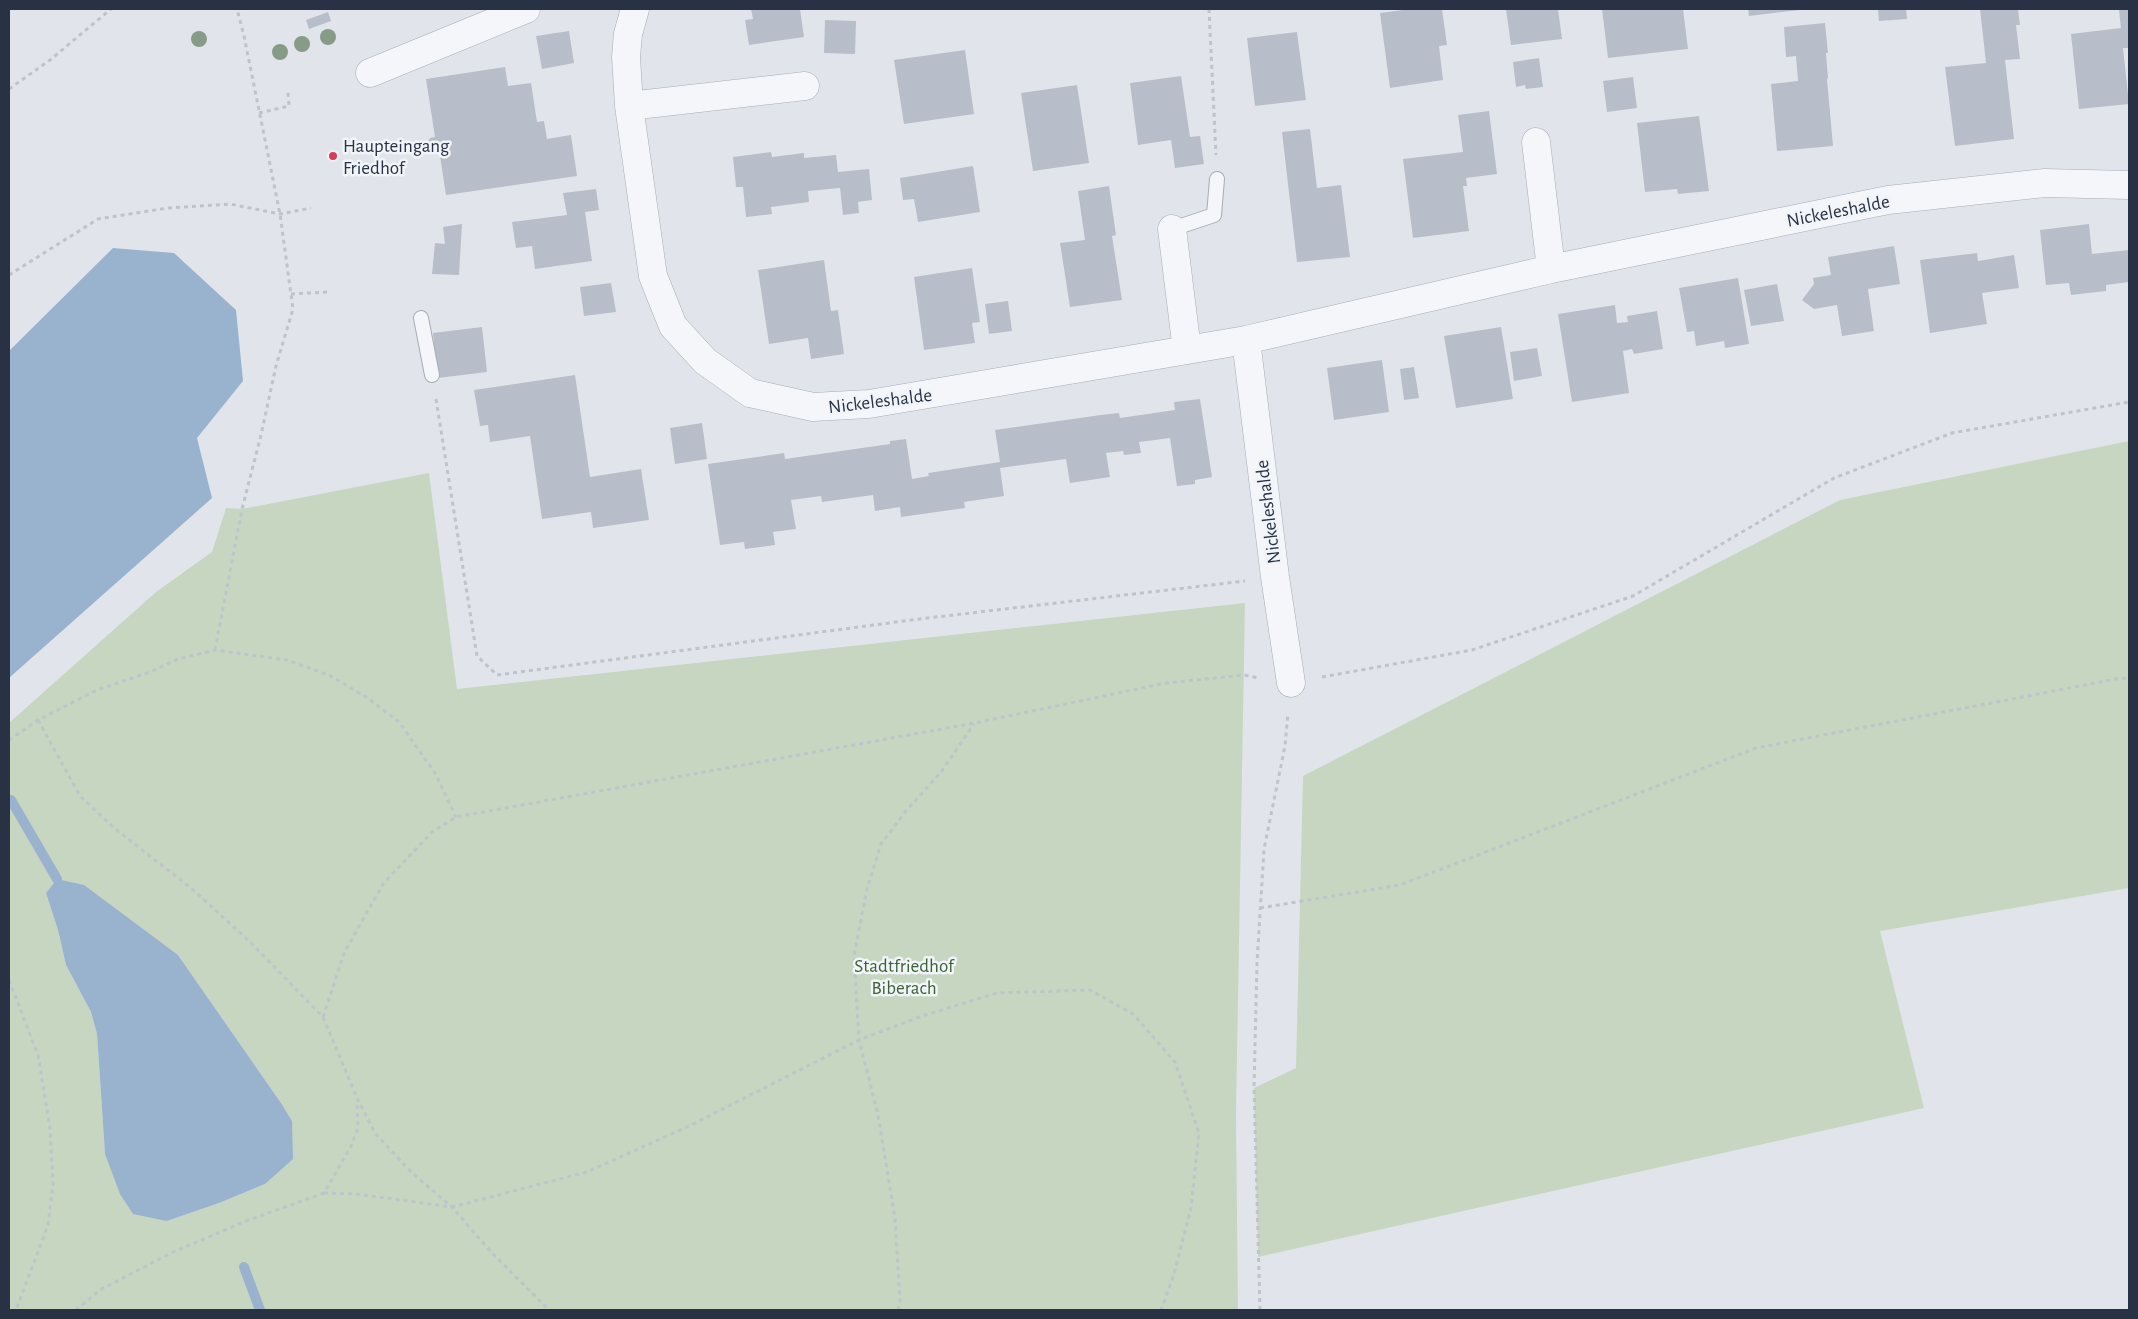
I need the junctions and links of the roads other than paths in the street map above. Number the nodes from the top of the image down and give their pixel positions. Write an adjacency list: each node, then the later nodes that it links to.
1 (526, 9): 3 (street)
2 (633, 9): 5 (street, Nickeleshalde)
3 (370, 74)
4 (804, 86): 5 (street)
5 (629, 106): 13 (street, Nickeleshalde)
6 (1536, 142): 10 (street)
7 (1217, 179): 9 (lane)
8 (2129, 185): 10 (street, Nickeleshalde)
9 (1172, 229): 13 (street)
10 (1551, 269): 12 (street, Nickeleshalde)
11 (421, 318): 14 (lane)
12 (1246, 340): 13 (street, Nickeleshalde); 15 (street, Nickeleshalde)
13 (1186, 350)
14 (432, 374)
15 (1291, 683)

